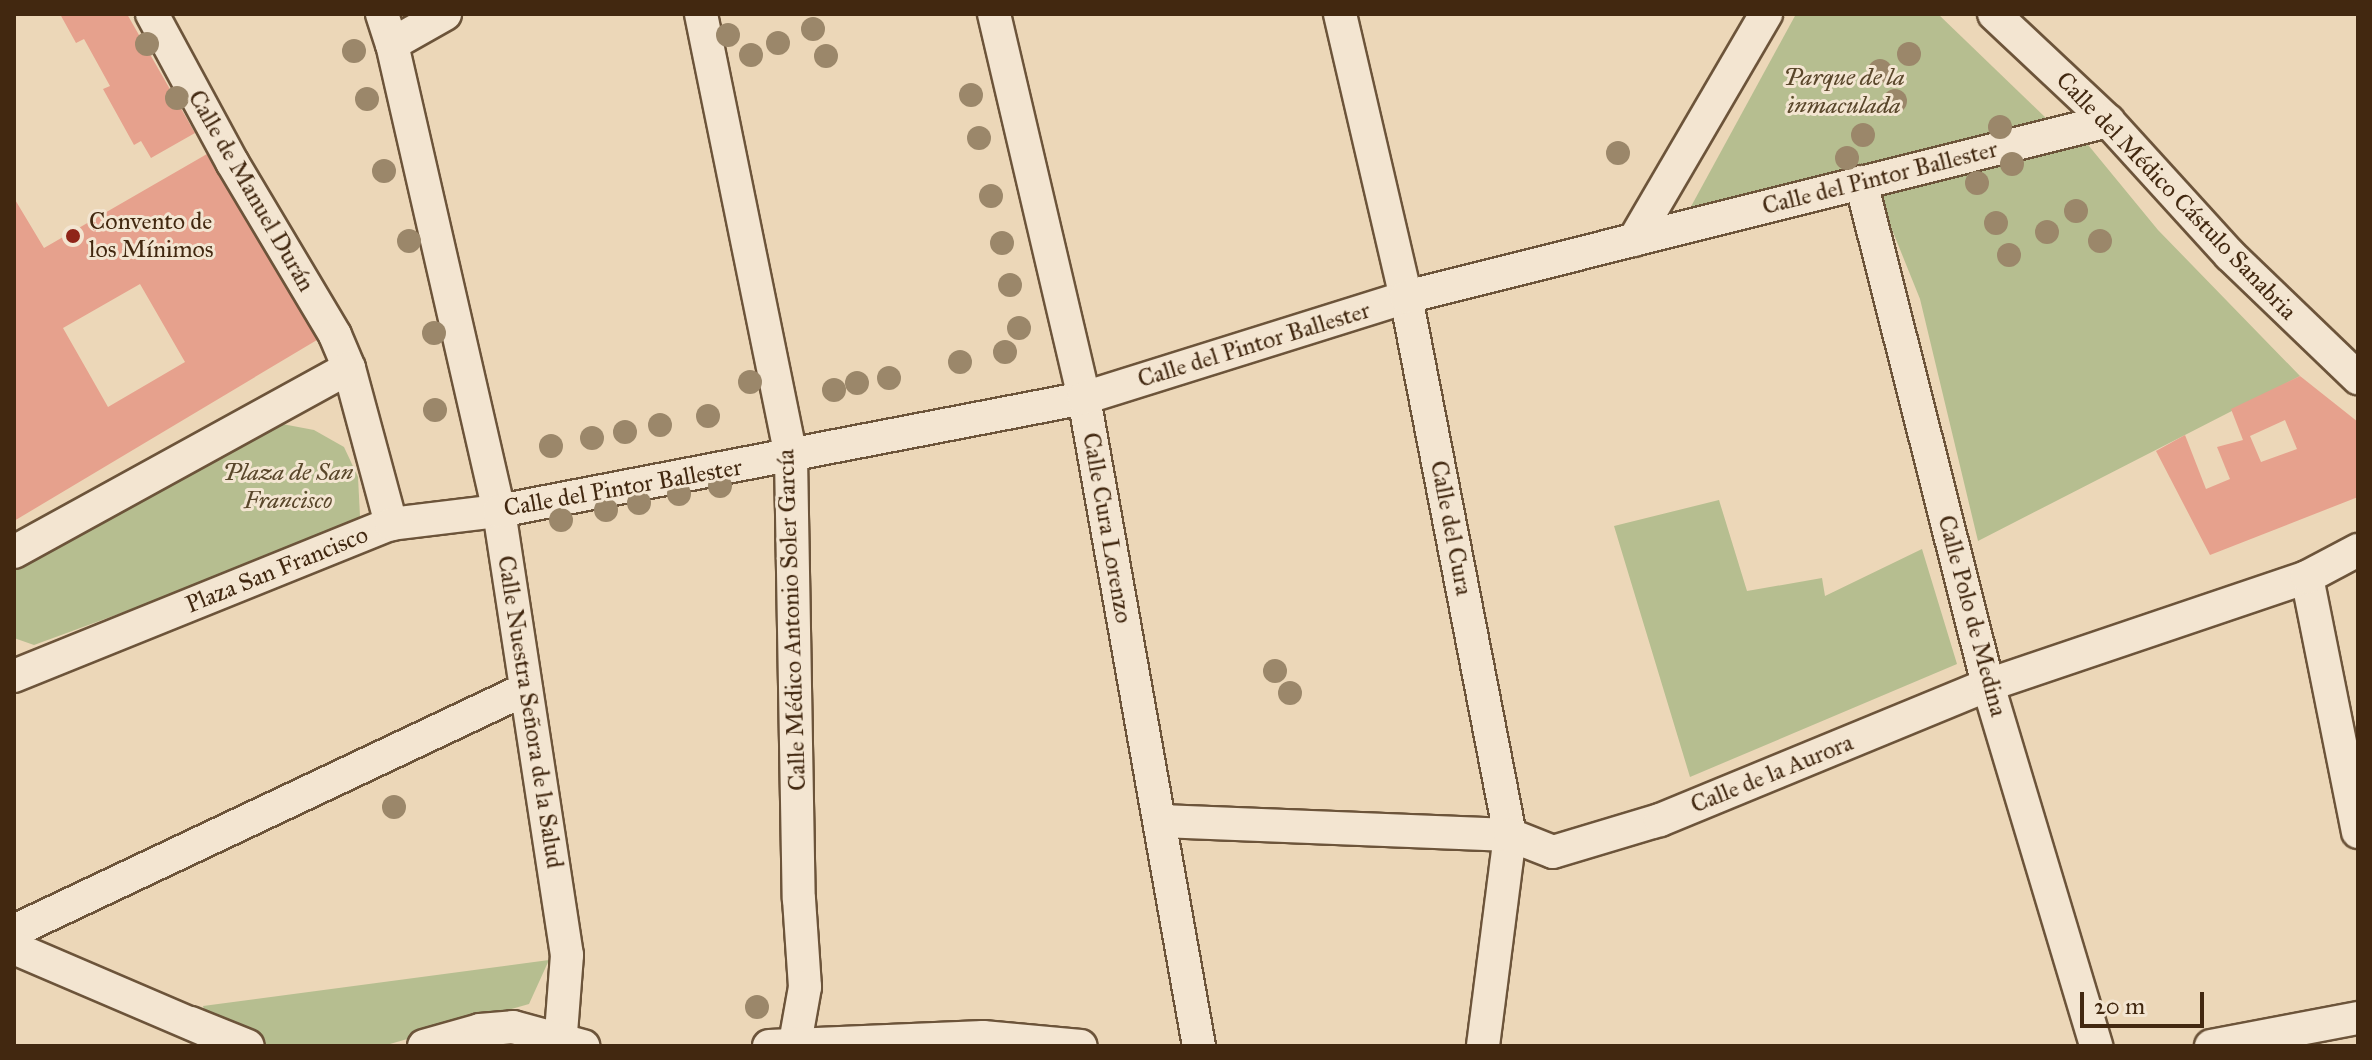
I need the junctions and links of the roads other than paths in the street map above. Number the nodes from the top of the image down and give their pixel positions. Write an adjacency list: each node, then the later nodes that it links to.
1 (152, 14): 13 (street, Calle de Manuel Durán)
2 (445, 14): 8 (street)
3 (701, 14): 16 (street, Calle Médico Antonio Soler García)
4 (994, 14): 15 (street, Calle Cura Lorenzo)
5 (1340, 14): 12 (street, Calle del Cura)
6 (1766, 14): 11 (street)
7 (1994, 14): 9 (street, Calle del Médico Cástulo Sanabria)
8 (387, 29): 17 (street, Calle Nuestra Señora de la Salud)
9 (2108, 121): 10 (street, Calle del Pintor Ballester); 14 (street, Calle del Médico Cástulo Sanabria)
10 (1861, 182): 11 (street, Calle del Pintor Ballester); 23 (street, Calle Polo de Medina)
11 (1634, 240): 12 (street, Calle del Pintor Ballester)
12 (1406, 297): 15 (street, Calle del Pintor Ballester); 27 (street, Calle del Cura)
13 (349, 368): 18 (street, Plaza San Francisco); 20 (street)
14 (2358, 378)
15 (1084, 398): 16 (street, Calle del Pintor Ballester); 25 (street, Calle Cura Lorenzo)
16 (791, 457): 17 (street, Calle del Pintor Ballester); 34 (street, Calle Médico Antonio Soler García)
17 (499, 511): 18 (street, Calle del Pintor Ballester); 24 (street, Calle Nuestra Señora de la Salud)
18 (391, 524): 22 (street, Plaza San Francisco)
19 (2358, 550): 21 (street, Calle de la Aurora)
20 (14, 552)
21 (2307, 577): 23 (street, Calle de la Aurora); 26 (street)
22 (14, 676)
23 (1988, 685): 27 (street, Calle de la Aurora); 40 (street, Calle Polo de Medina)
24 (526, 689): 28 (street); 33 (street, Calle Nuestra Señora de la Salud)
25 (1161, 821): 27 (street, Calle de la Aurora); 38 (street, Calle Cura Lorenzo)
26 (2358, 832)
27 (1510, 835): 39 (street, Calle del Cura)
28 (14, 931)
29 (14, 948): 30 (street)
30 (181, 1019): 32 (street); 35 (street)
31 (2343, 1029): 41 (street)
32 (210, 1032)
33 (568, 1043): 36 (street)
34 (787, 1045): 37 (street)
35 (248, 1046)
36 (424, 1046)
37 (1081, 1046)
38 (1199, 1046)
39 (1483, 1046)
40 (2096, 1046)
41 (2211, 1046)

